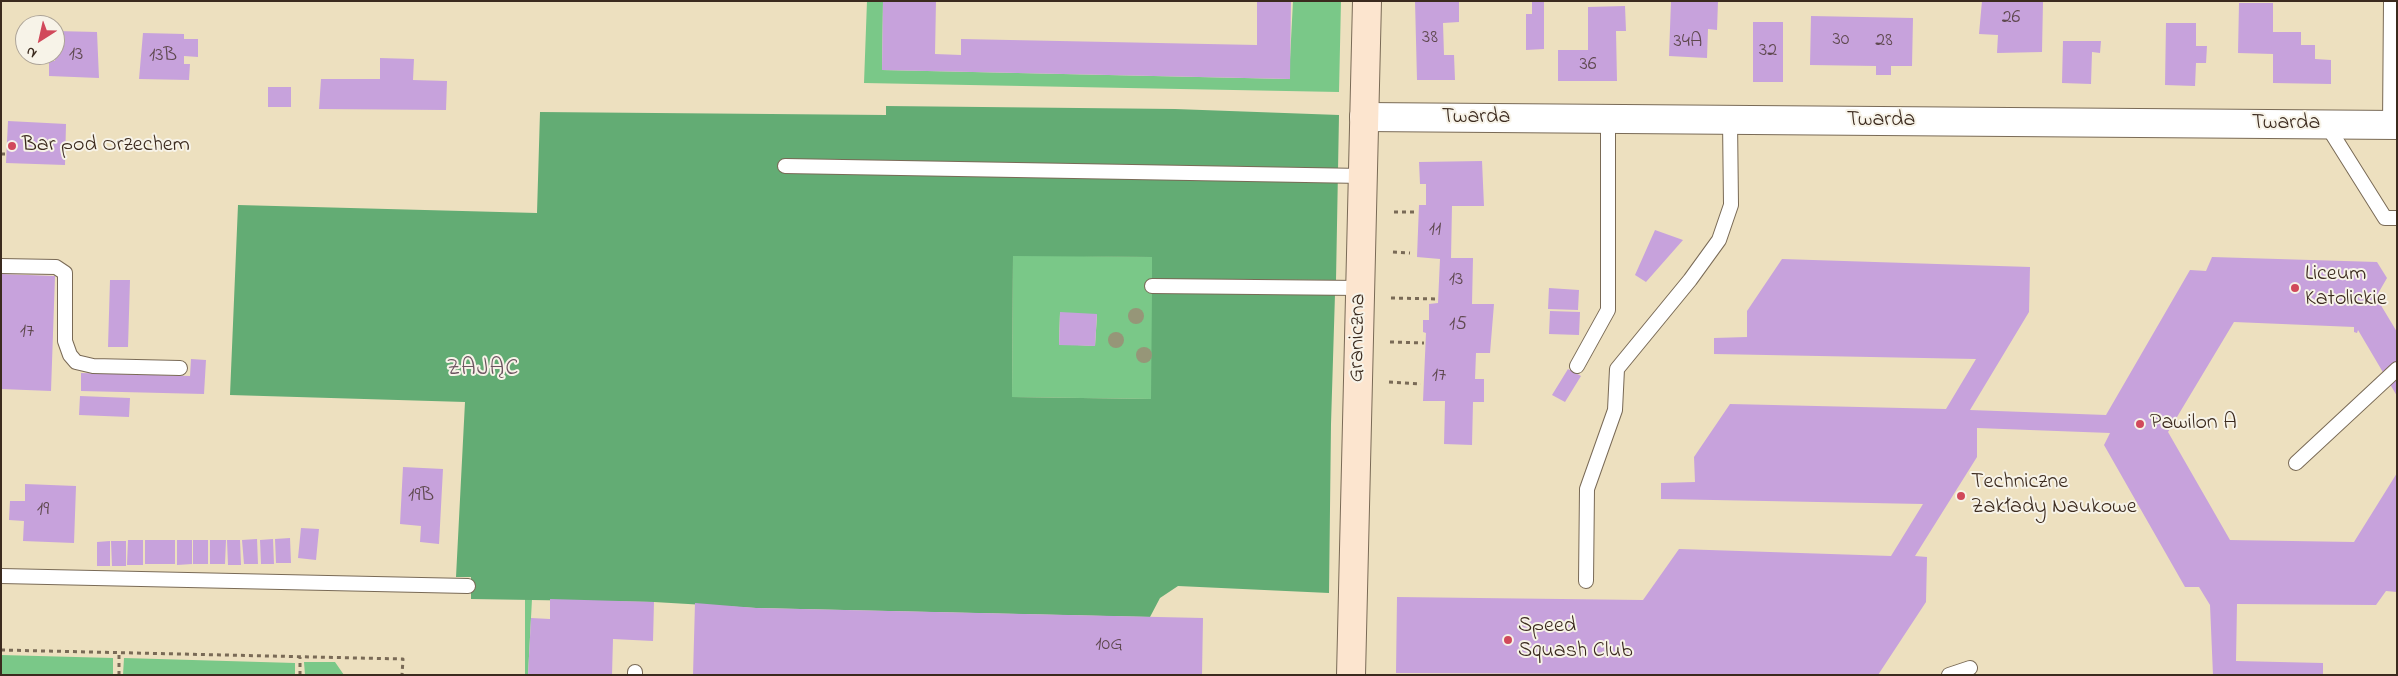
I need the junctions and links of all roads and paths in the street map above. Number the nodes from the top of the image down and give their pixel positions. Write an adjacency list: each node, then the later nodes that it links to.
1 (1367, 1): 3 (street, Graniczna)
2 (2391, 1): 7 (lane)
3 (1364, 117): 4 (street, Twarda); 11 (street, Graniczna)
4 (1608, 119): 5 (street, Twarda); 23 (lane)
5 (1730, 120): 6 (street, Twarda); 30 (lane)
6 (2326, 124): 7 (street, Twarda); 14 (lane)
7 (2393, 125)
8 (1, 154): 9 (path)
9 (6, 154)
10 (785, 166): 11 (lane)
11 (1363, 176): 19 (street, Graniczna)
12 (1392, 212): 13 (path)
13 (1417, 212)
14 (2397, 218)
15 (1392, 252): 16 (path)
16 (1410, 253)
17 (1, 266): 24 (lane)
18 (1152, 286): 19 (lane)
19 (1371, 293): 20 (path); 39 (street, Graniczna)
20 (1438, 299)
21 (1380, 341): 22 (path)
22 (1424, 343)
23 (1577, 366)
24 (180, 368)
25 (2397, 369): 28 (lane)
26 (1380, 382): 27 (path)
27 (1421, 384)
28 (2296, 463)
29 (1, 576): 31 (lane)
30 (1586, 581)
31 (468, 586)
32 (1, 650): 33 (path)
33 (119, 653): 34 (path); 36 (path)
34 (300, 657): 37 (path); 38 (path)
35 (1970, 668): 40 (lane)
36 (119, 675)
37 (300, 675)
38 (402, 675)
39 (1351, 675)
40 (1949, 675)

